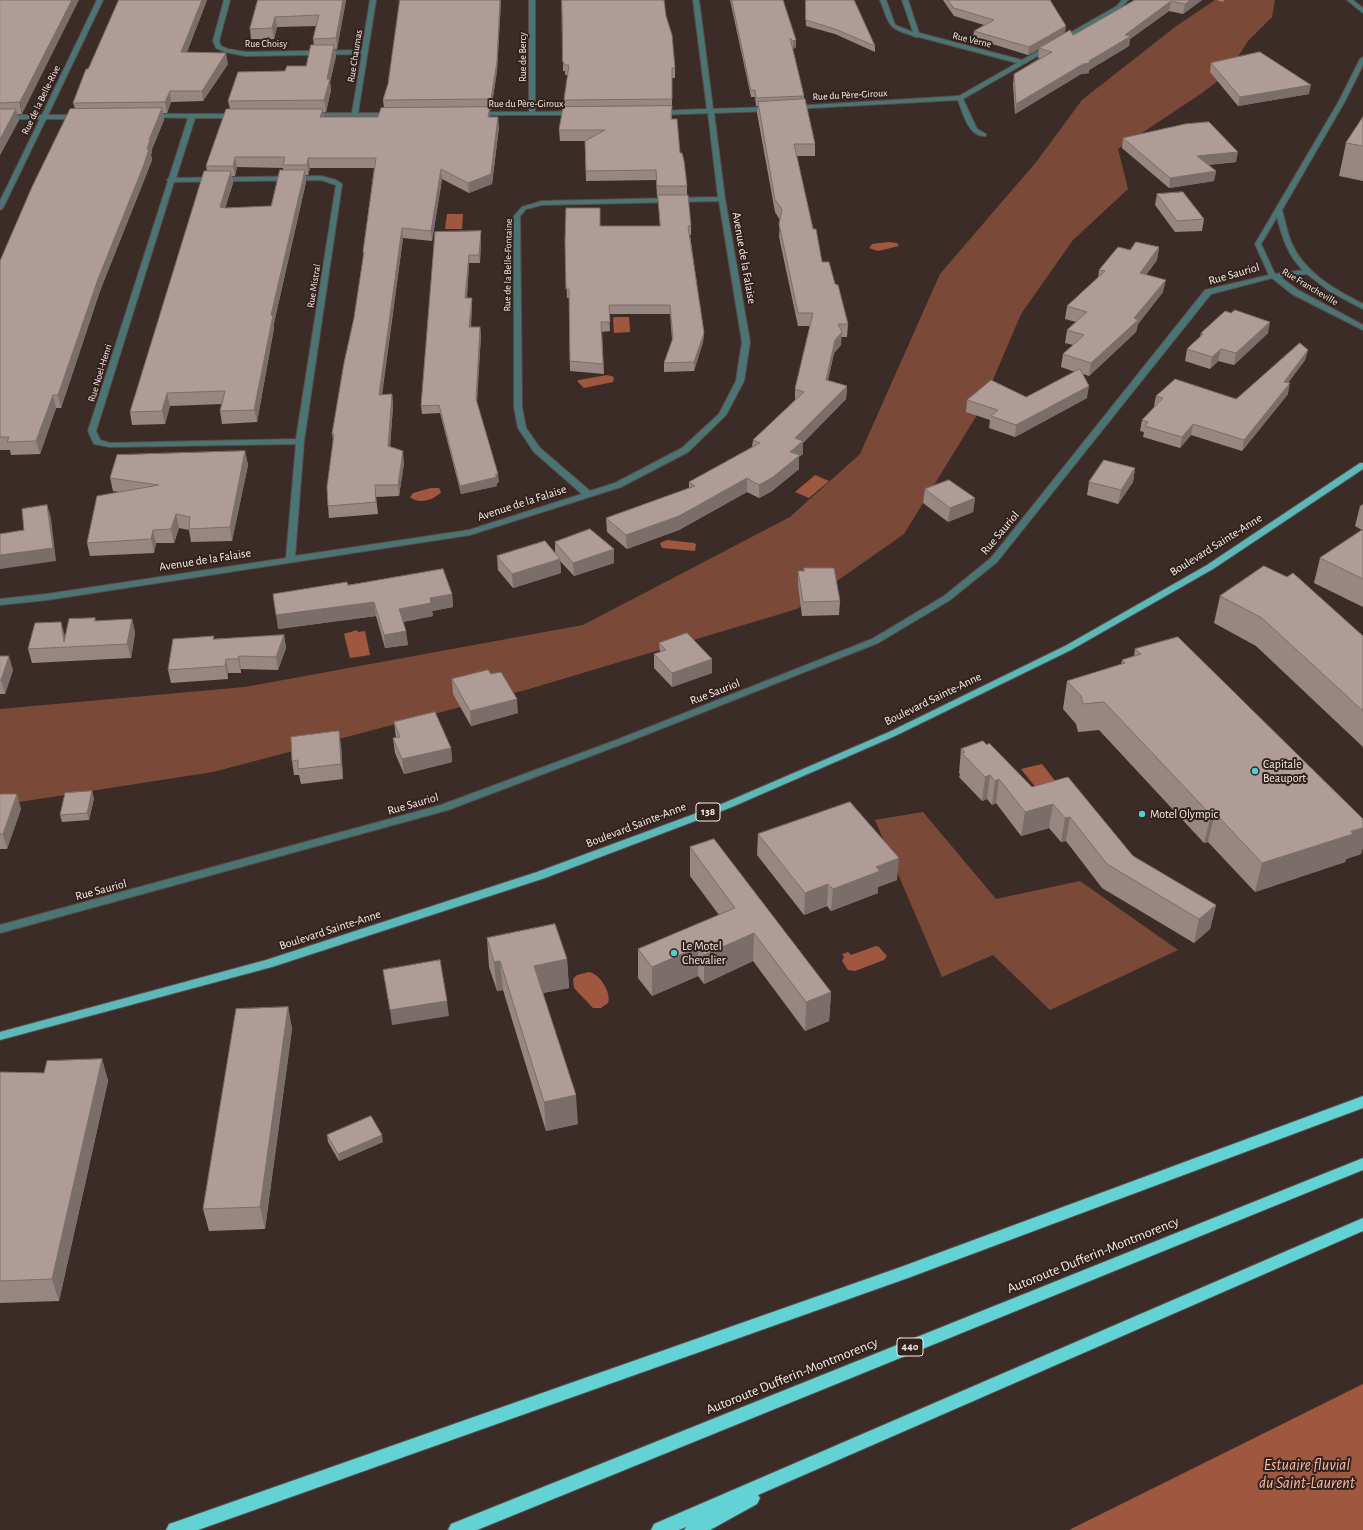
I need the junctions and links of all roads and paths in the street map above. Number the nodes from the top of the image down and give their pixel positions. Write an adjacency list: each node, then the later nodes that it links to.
1 (100, 0): 30 (street, Rue de la Belle-Rive)
2 (228, 0): 12 (street, Rue Choisy)
3 (373, 0): 12 (street, Rue Chaumas)
4 (532, 0): 22 (street, Rue de Bercy)
5 (696, 0): 18 (street, Avenue de la Falaise)
6 (883, 0): 11 (street, Rue Verne)
7 (905, 0): 11 (street)
8 (1125, 0): 14 (street, Rue du Père-Giroux)
9 (1350, 0): 10 (street)
10 (1363, 11)
11 (917, 36): 14 (street, Rue Verne)
12 (365, 52): 24 (street, Rue Chaumas)
13 (1363, 59): 36 (street, Rue Francheville)
14 (1022, 62): 15 (street, Rue du Père-Giroux)
15 (960, 98): 16 (street, Rue du Père-Giroux); 32 (street)
16 (790, 108)
17 (775, 109): 18 (street)
18 (711, 112): 20 (street); 34 (street, Avenue de la Falaise)
19 (578, 113): 22 (street, Rue du Père-Giroux)
20 (649, 113)
21 (470, 114): 22 (street, Rue du Père-Giroux)
22 (532, 114)
23 (301, 115): 24 (street)
24 (355, 115): 25 (street)
25 (401, 115)
26 (145, 116): 27 (street)
27 (192, 116): 28 (street); 33 (street, Rue Noel-Henri)
28 (246, 116)
29 (0, 117): 30 (street)
30 (44, 117): 31 (street); 35 (street, Rue de la Belle-Rive)
31 (83, 117)
32 (984, 136)
33 (170, 180): 41 (street, Rue Mistral); 41 (street, Rue Noel-Henri)
34 (722, 199): 43 (street, Avenue de la Falaise); 43 (street, Rue de la Belle-Fontaine)
35 (0, 208)
36 (1278, 209): 37 (street, Rue Francheville); 38 (street, Rue Francheville)
37 (1307, 272): 38 (street, Rue Sauriol); 39 (street, Rue Francheville)
38 (1273, 276): 40 (street, Rue Francheville); 46 (street, Rue Sauriol)
39 (1363, 307)
40 (1363, 328)
41 (300, 441): 44 (street, Rue Mistral)
42 (1363, 465): 47 (main road, Boulevard Sainte-Anne / 138)
43 (588, 494): 44 (street, Avenue de la Falaise)
44 (290, 559): 45 (street, Avenue de la Falaise)
45 (0, 602)
46 (0, 930)
47 (0, 1036)
48 (1363, 1102): 52 (highway)
49 (1363, 1164): 53 (highway, Autoroute Dufferin-Montmorency / 440)
50 (1363, 1224): 51 (highway)
51 (822, 1460): 54 (highway); 55 (highway)
52 (175, 1530)
53 (457, 1530)
54 (660, 1530)
55 (693, 1530)

